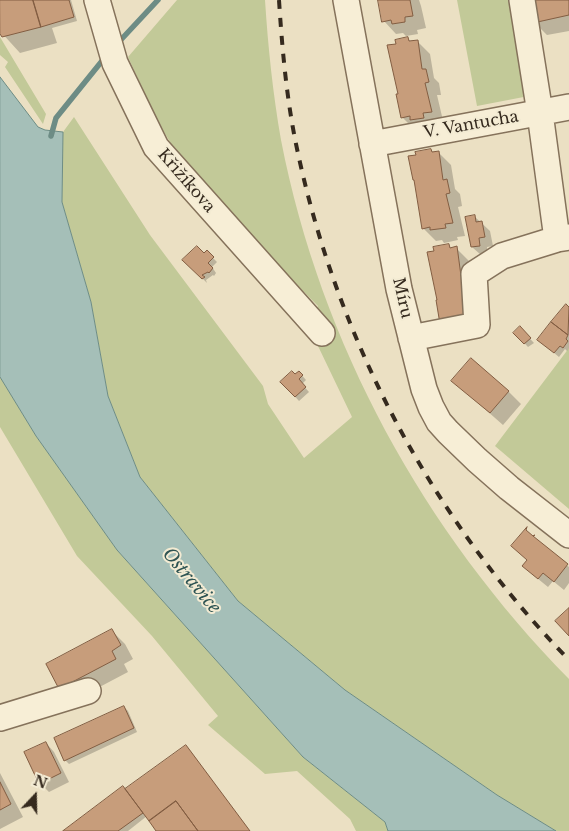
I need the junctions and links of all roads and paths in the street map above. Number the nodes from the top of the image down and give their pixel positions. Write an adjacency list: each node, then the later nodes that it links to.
1 (97, 0): 8 (street, Křižíkova)
2 (346, 0): 6 (street, Míru)
3 (522, 0): 5 (street)
4 (569, 107): 5 (street, V. Vantucha)
5 (540, 113): 6 (street, V. Vantucha); 7 (street)
6 (372, 144): 9 (street, Míru)
7 (563, 238): 9 (street)
8 (322, 333)
9 (411, 338): 10 (street, Míru)
10 (569, 535)
11 (88, 691): 12 (street)
12 (0, 718)

